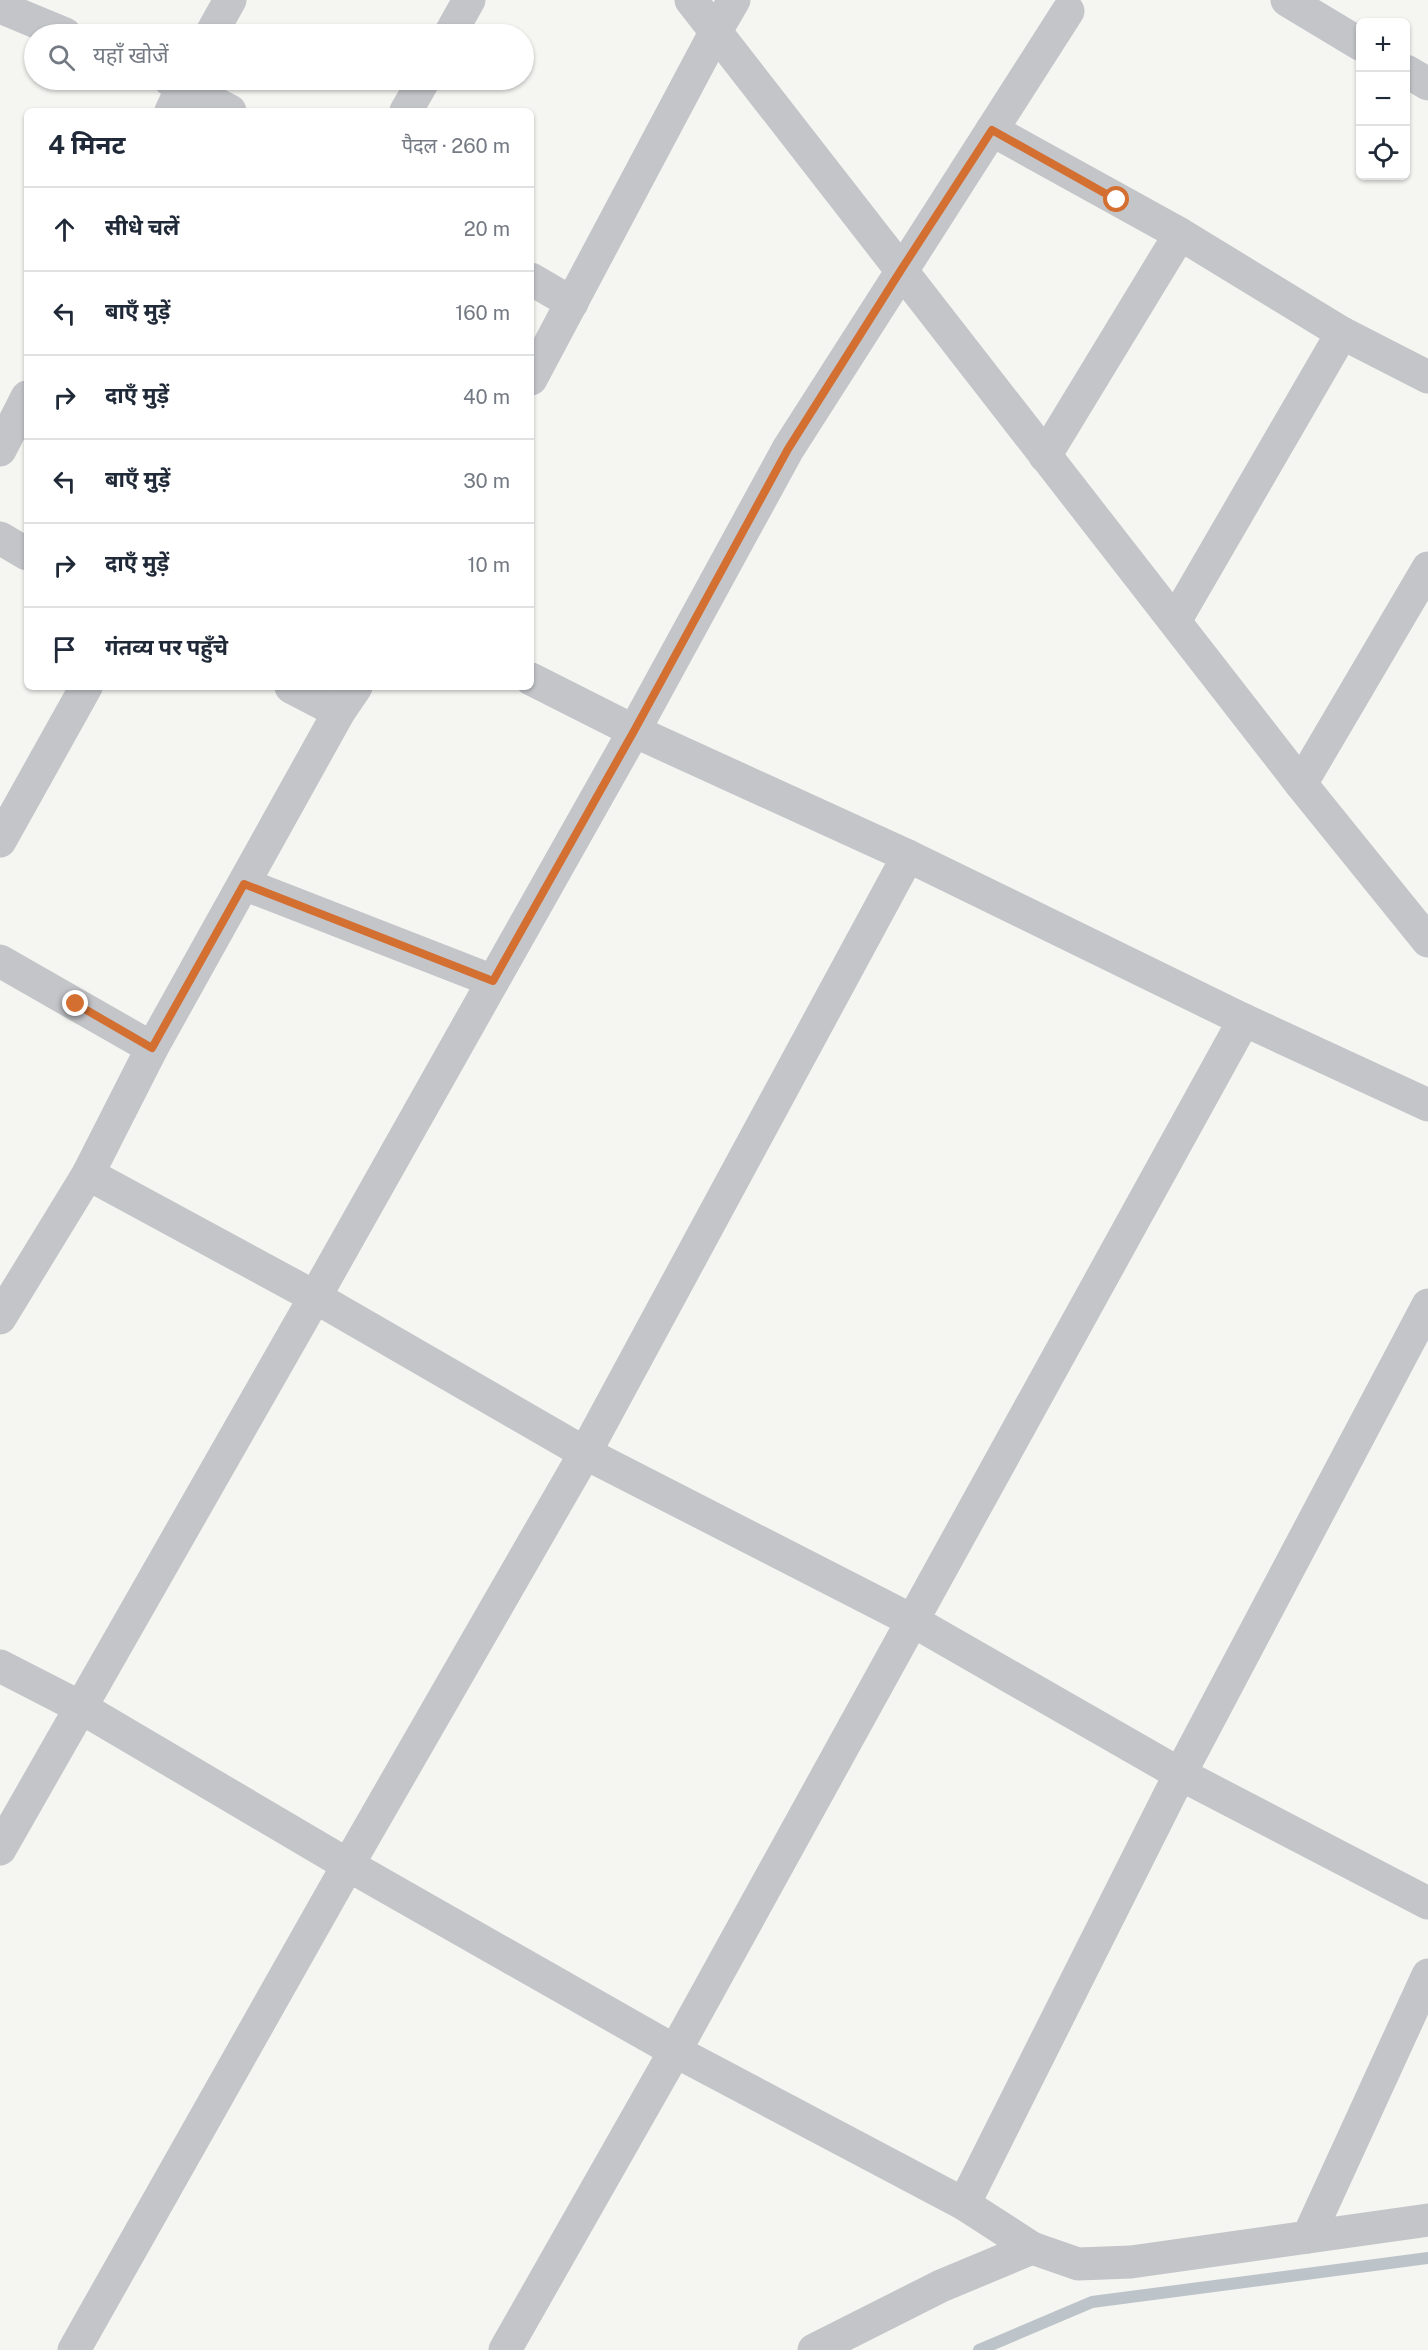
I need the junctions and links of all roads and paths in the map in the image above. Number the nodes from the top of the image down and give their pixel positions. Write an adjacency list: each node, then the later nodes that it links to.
1 (230, 0): 9 (street)
2 (469, 0): 10 (street)
3 (691, 0): 11 (street)
4 (734, 0): 11 (street)
5 (1287, 0): 12 (street)
6 (0, 7): 8 (street)
7 (1068, 11): 19 (street)
8 (41, 24)
9 (217, 24)
10 (456, 24)
11 (716, 31): 21 (street); 23 (street)
12 (1356, 42)
13 (1408, 72): 14 (street)
14 (1428, 84)
15 (180, 90): 17 (street)
16 (418, 90): 18 (street)
17 (223, 108)
18 (408, 108)
19 (992, 130): 20 (street); 21 (street)
20 (1180, 234): 24 (street); 29 (street)
21 (901, 270): 29 (street); 38 (street)
22 (534, 281): 23 (street)
23 (572, 303): 25 (street)
24 (1342, 333): 26 (street); 33 (street)
25 (534, 373)
26 (1428, 377)
27 (24, 403): 28 (street)
28 (0, 450)
29 (1045, 456): 33 (street)
30 (0, 538): 31 (street)
31 (24, 552)
32 (1428, 568): 39 (street)
33 (1175, 621): 39 (street)
34 (534, 681): 38 (street)
35 (84, 690): 40 (street)
36 (305, 690): 37 (street)
37 (348, 699): 43 (street)
38 (634, 731): 42 (street); 46 (street)
39 (1300, 784): 44 (street)
40 (10, 799): 41 (street)
41 (0, 841)
42 (908, 856): 47 (street); 54 (street)
43 (244, 884): 46 (street); 48 (street)
44 (1426, 934)
45 (0, 961): 48 (street)
46 (493, 981): 51 (street)
47 (1244, 1020): 49 (street); 55 (street)
48 (152, 1048): 50 (street)
49 (1428, 1105)
50 (88, 1174): 51 (street); 53 (street)
51 (315, 1297): 54 (street); 57 (street)
52 (1428, 1305): 58 (street)
53 (0, 1318)
54 (585, 1453): 55 (street); 60 (street)
55 (913, 1620): 58 (street); 63 (street)
56 (0, 1666): 57 (street)
57 (80, 1707): 59 (street); 60 (street)
58 (1180, 1774): 61 (street); 64 (street)
59 (0, 1849)
60 (348, 1865): 63 (street); 68 (street)
61 (1428, 1903)
62 (1428, 1975): 66 (street)
63 (675, 2051): 64 (street); 69 (street)
64 (964, 2204): 67 (street)
65 (1428, 2220): 66 (street)
66 (1308, 2236): 67 (street)
67 (1032, 2248): 70 (street)
68 (79, 2348)
69 (505, 2350)
70 (814, 2350)

